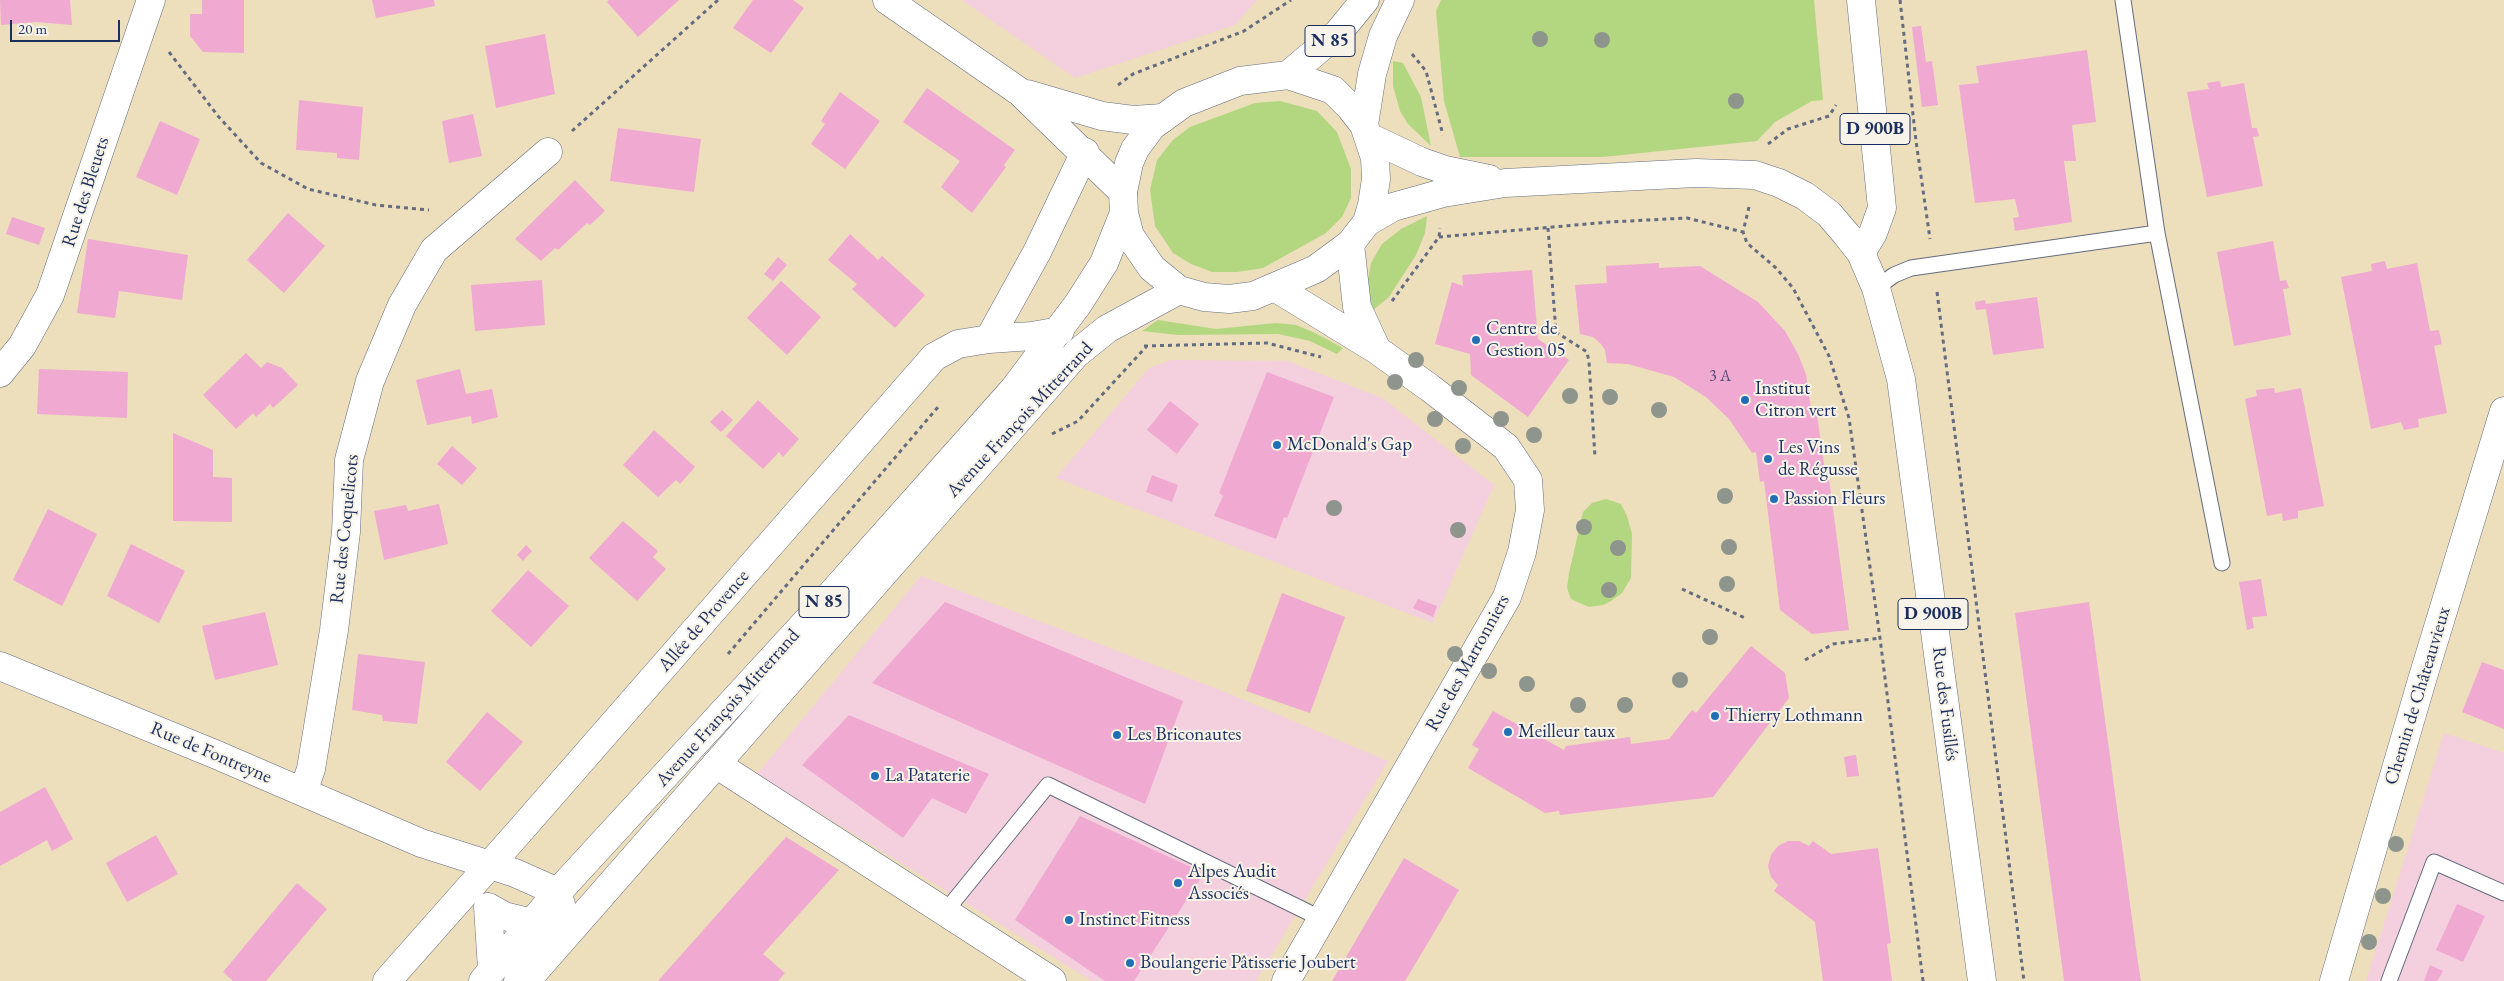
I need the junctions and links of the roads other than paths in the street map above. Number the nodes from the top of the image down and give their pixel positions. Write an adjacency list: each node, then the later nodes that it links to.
1 (887, 0): 8 (main road)
2 (1365, 0): 7 (main road, N 85)
3 (1400, 0): 10 (main road, N 85)
4 (1861, 0): 18 (main road, D 900B)
5 (2123, 0): 16 (lane)
6 (142, 6): 25 (main road, Rue des Bleuets)
7 (1288, 75): 9 (main road); 10 (main road)
8 (1020, 92): 9 (main road); 12 (main road)
9 (1164, 118): 14 (main road)
10 (1366, 131): 13 (main road); 15 (main road)
11 (548, 152): 30 (main road, Rue des Coquelicots)
12 (1084, 152): 14 (main road); 23 (main road)
13 (1505, 183): 15 (main road); 18 (main road, Rue des Fusillés)
14 (1124, 202): 21 (main road); 22 (main road, Avenue François Mitterrand / N 85)
15 (1367, 222): 17 (main road)
16 (2158, 233): 20 (lane); 27 (lane)
17 (1350, 244): 19 (main road); 24 (main road, Rue des Marronniers)
18 (1861, 254): 20 (main road, Rue des Fusillés / D 900B)
19 (1276, 288): 21 (main road); 24 (main road, Rue des Marronniers)
20 (1876, 288): 45 (main road, Rue des Fusillés / D 900B)
21 (1179, 290): 29 (main road, Avenue François Mitterrand / N 85)
22 (1060, 331): 23 (main road, Allée de Provence); 36 (main road, Avenue François Mitterrand / N 85)
23 (989, 339): 32 (main road, Allée de Provence)
24 (1377, 350): 38 (main road, Rue des Marronniers)
25 (0, 373)
26 (2504, 411): 46 (main road, Chemin de Châteauvieux)
27 (2222, 563)
28 (0, 666): 30 (main road, Rue de Fontreyne)
29 (716, 764): 35 (main road, Avenue François Mitterrand / N 85); 37 (main road)
30 (303, 792): 31 (main road, Rue de Fontreyne)
31 (421, 843): 32 (main road, Rue de Fontreyne); 34 (main road, Rue de Fontreyne)
32 (490, 865): 34 (main road, Allée de Provence); 36 (main road, Rue de Fontreyne)
33 (2504, 893): 47 (lane)
34 (479, 898): 36 (main road, Rue de Fontreyne); 39 (main road); 40 (main road, Allée de Provence)
35 (589, 910): 36 (main road); 42 (main road, Avenue François Mitterrand / N 85)
36 (549, 912): 39 (main road, Avenue François Mitterrand / N 85); 41 (main road)
37 (945, 912): 38 (lane); 43 (main road)
38 (1322, 919): 44 (main road, Rue des Marronniers)
39 (487, 975)
40 (387, 981)
41 (518, 981)
42 (526, 981)
43 (1052, 981)
44 (1286, 981)
45 (1982, 981)
46 (2334, 981)
47 (2389, 981)

